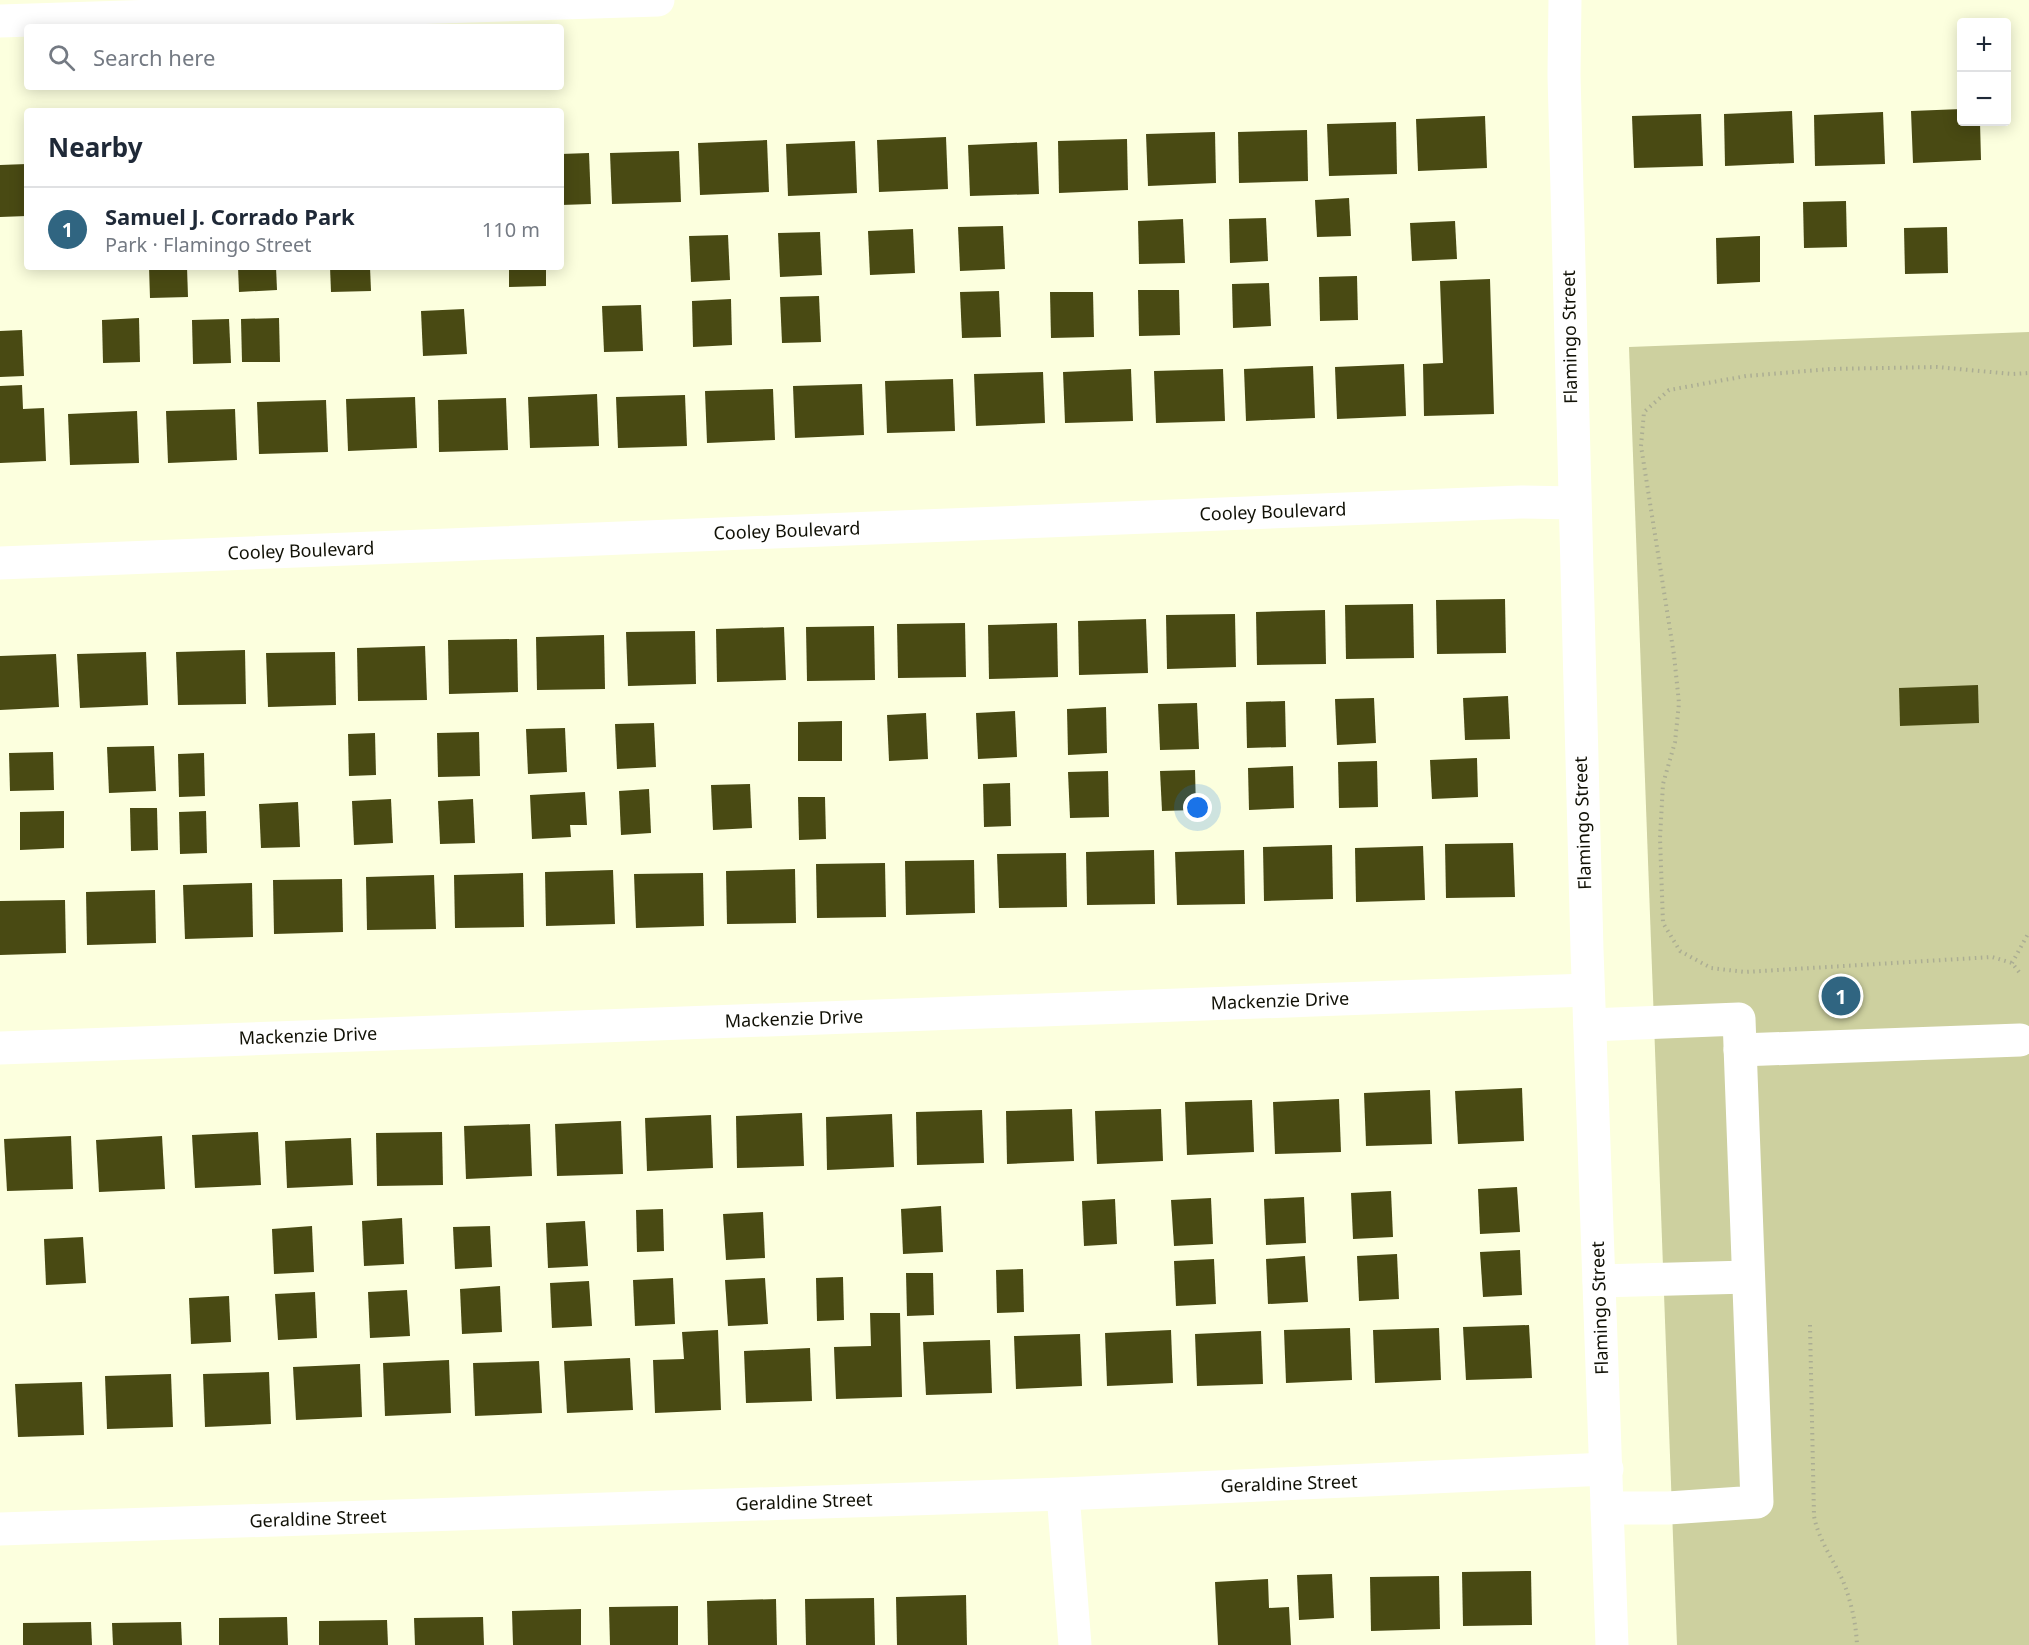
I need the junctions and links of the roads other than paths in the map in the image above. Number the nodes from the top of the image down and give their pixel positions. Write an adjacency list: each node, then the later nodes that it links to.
1 (658, 0): 3 (street)
2 (1565, 0): 6 (street, Flamingo Street)
3 (386, 4): 4 (street)
4 (321, 5): 5 (street)
5 (0, 21)
6 (1574, 503): 7 (street, Cooley Boulevard); 8 (street, Flamingo Street)
7 (0, 563)
8 (1588, 990): 9 (street, Flamingo Street); 11 (street, Mackenzie Drive)
9 (1590, 1025): 12 (street); 14 (street, Flamingo Street)
10 (2020, 1040): 12 (street)
11 (0, 1048)
12 (1740, 1050): 13 (street)
13 (1748, 1277): 14 (street); 17 (street)
14 (1599, 1281): 15 (street, Flamingo Street)
15 (1607, 1469): 16 (street, Geraldine Street); 17 (street, Flamingo Street)
16 (1063, 1494): 18 (street, Geraldine Street); 19 (street)
17 (1607, 1508): 20 (street, Flamingo Street)
18 (0, 1529)
19 (1075, 1645)
20 (1612, 1645)

